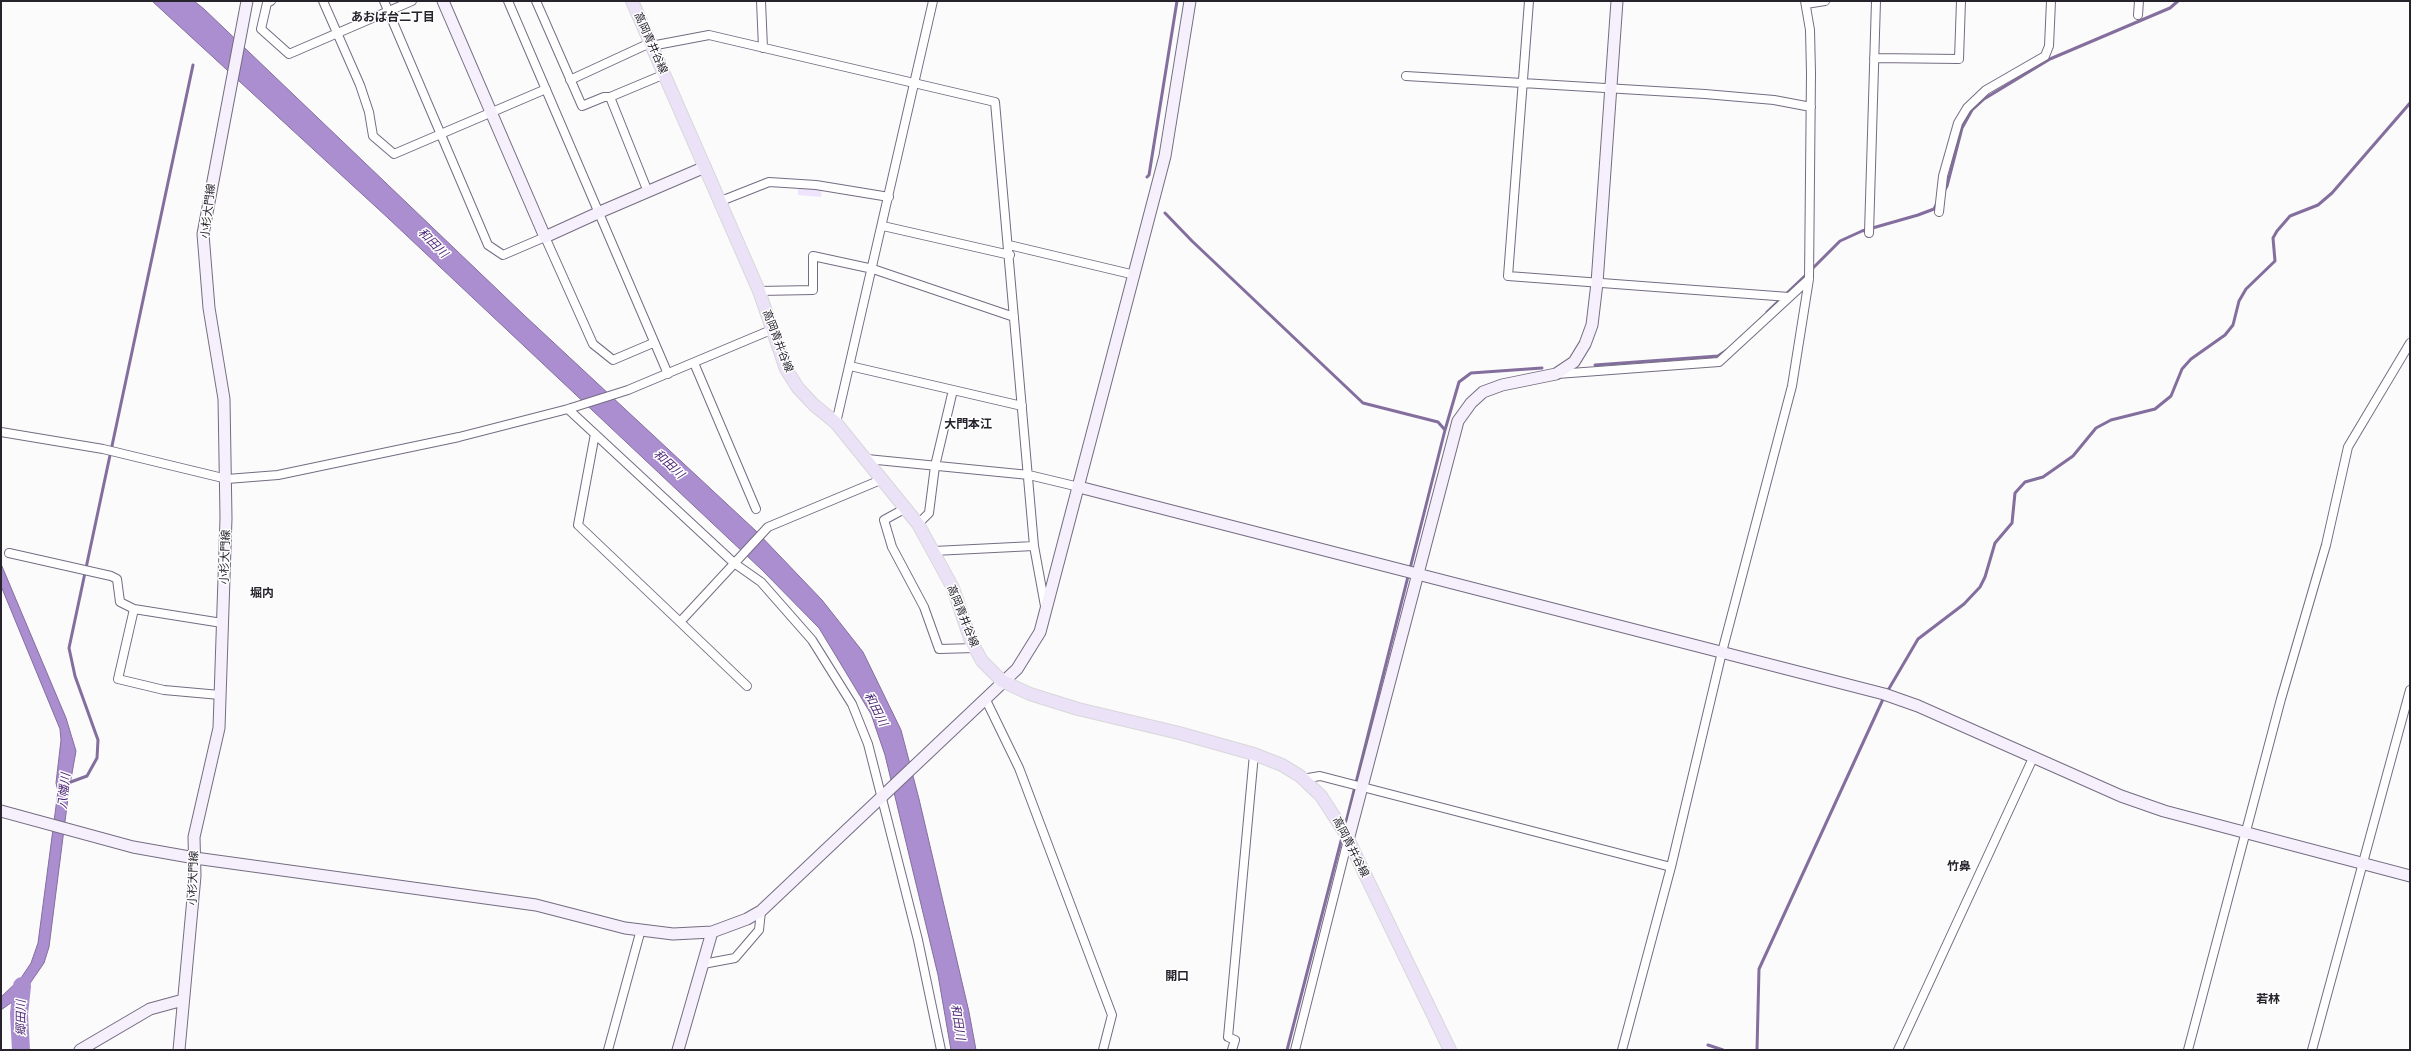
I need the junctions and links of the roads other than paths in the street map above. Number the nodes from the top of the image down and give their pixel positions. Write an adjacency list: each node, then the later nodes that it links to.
1 (247, 1): 72 (street, 小杉大門線)
2 (271, 1): 23 (street)
3 (323, 1): 23 (street)
4 (384, 1): 21 (street)
5 (412, 1): 21 (street)
6 (443, 1): 36 (street)
7 (508, 1): 32 (street)
8 (536, 1): 29 (street)
9 (632, 1): 24 (main road, 高岡青井谷線)
10 (761, 1): 25 (street)
11 (933, 1): 31 (street)
12 (1190, 1): 50 (street)
13 (1528, 1): 30 (street)
14 (1616, 1): 33 (street)
15 (1825, 1): 20 (street)
16 (1876, 1): 26 (street)
17 (1961, 1): 26 (street)
18 (2051, 1): 43 (street)
19 (2139, 1): 22 (street)
20 (1806, 2): 35 (street)
21 (388, 11): 23 (street); 37 (street)
22 (2138, 14)
23 (336, 34): 37 (street)
24 (651, 44): 25 (street); 27 (main road, 高岡青井谷線); 29 (street)
25 (763, 48): 31 (street)
26 (1874, 58): 45 (street)
27 (665, 74): 34 (street); 38 (main road, 高岡青井谷線)
28 (1406, 76): 30 (street)
29 (570, 80): 34 (street)
30 (1522, 82): 33 (street); 52 (street)
31 (915, 84): 40 (street); 47 (street)
32 (546, 89): 36 (street); 42 (street)
33 (1611, 89): 35 (street); 52 (street)
34 (610, 97): 39 (street)
35 (1811, 107): 51 (street)
36 (490, 113): 37 (street); 46 (street)
37 (441, 135): 46 (street)
38 (706, 167): 39 (street); 41 (main road, 高岡青井谷線)
39 (648, 192): 42 (street)
40 (889, 197): 41 (street); 44 (street)
41 (721, 201): 53 (main road, 高岡青井谷線)
42 (600, 212): 46 (street); 57 (street)
43 (1939, 212)
44 (883, 226): 48 (street); 49 (street)
45 (1869, 233)
46 (545, 237): 57 (street)
47 (1009, 245): 48 (street); 50 (street)
48 (1010, 255): 55 (street)
49 (872, 269): 53 (street); 55 (street); 60 (street)
50 (1134, 275): 74 (street)
51 (1809, 279): 54 (street); 88 (street)
52 (1598, 283): 54 (street); 62 (street)
53 (759, 291): 56 (main road, 高岡青井谷線)
54 (1789, 297): 62 (street)
55 (1014, 317): 64 (street)
56 (771, 330): 59 (street); 66 (main road, 高岡青井谷線)
57 (653, 343): 61 (street)
58 (2410, 343): 100 (street)
59 (694, 363): 61 (street); 76 (street)
60 (850, 366): 63 (street); 66 (street)
61 (668, 374): 65 (street)
62 (1556, 374): 82 (street)
63 (953, 390): 64 (street); 70 (street)
64 (1022, 406): 71 (street)
65 (568, 409): 68 (street); 72 (street)
66 (836, 423): 69 (main road, 高岡青井谷線)
67 (1, 432): 72 (street)
68 (595, 434): 81 (street); 86 (street)
69 (867, 459): 70 (street); 73 (main road, 高岡青井谷線)
70 (934, 466): 71 (street); 77 (street)
71 (1029, 475): 74 (street); 78 (street)
72 (227, 479): 85 (street, 小杉大門線)
73 (883, 479): 75 (main road, 高岡青井谷線); 81 (street)
74 (1079, 487): 82 (street); 84 (street)
75 (906, 508): 77 (main road, 高岡青井谷線); 87 (street)
76 (756, 509)
77 (918, 524): 80 (main road, 高岡青井谷線)
78 (1034, 546): 80 (street); 84 (street)
79 (9, 552): 83 (street)
80 (934, 552): 87 (main road, 高岡青井谷線)
81 (734, 563): 86 (street); 98 (street)
82 (1418, 575): 88 (street); 97 (street)
83 (134, 609): 85 (street); 92 (street)
84 (1046, 612): 89 (street)
85 (222, 622): 92 (street, 小杉大門線)
86 (680, 622): 90 (street)
87 (975, 648): 89 (main road, 高岡青井谷線)
88 (1722, 652): 95 (street); 104 (street)
89 (1002, 681): 93 (street); 94 (main road, 高岡青井谷線)
90 (746, 686)
91 (2410, 690): 103 (street)
92 (220, 695): 102 (street, 小杉大門線)
93 (985, 698): 98 (street); 116 (street)
94 (1254, 754): 96 (main road, 高岡青井谷線); 117 (street)
95 (2033, 758): 100 (street); 121 (street)
96 (1302, 779): 97 (street); 101 (main road, 高岡青井谷線)
97 (1363, 788): 101 (street); 104 (street)
98 (881, 797): 106 (street); 115 (street)
99 (1, 811): 102 (street)
100 (2246, 832): 103 (street); 122 (street)
101 (1348, 840): 118 (street); 119 (main road, 高岡青井谷線)
102 (195, 858): 107 (street); 110 (street, 小杉大門線)
103 (2363, 863): 105 (street); 123 (street)
104 (1671, 867): 120 (street)
105 (2410, 876)
106 (761, 911): 107 (street); 109 (street)
107 (712, 932): 109 (street)
108 (640, 933): 113 (street)
109 (703, 964): 114 (street)
110 (183, 1000): 111 (street); 112 (street, 小杉大門線)
111 (80, 1050)
112 (179, 1050)
113 (608, 1050)
114 (678, 1050)
115 (941, 1050)
116 (1103, 1050)
117 (1232, 1050)
118 (1295, 1050)
119 (1450, 1050)
120 (1622, 1050)
121 (1898, 1050)
122 (2188, 1050)
123 (2312, 1050)

